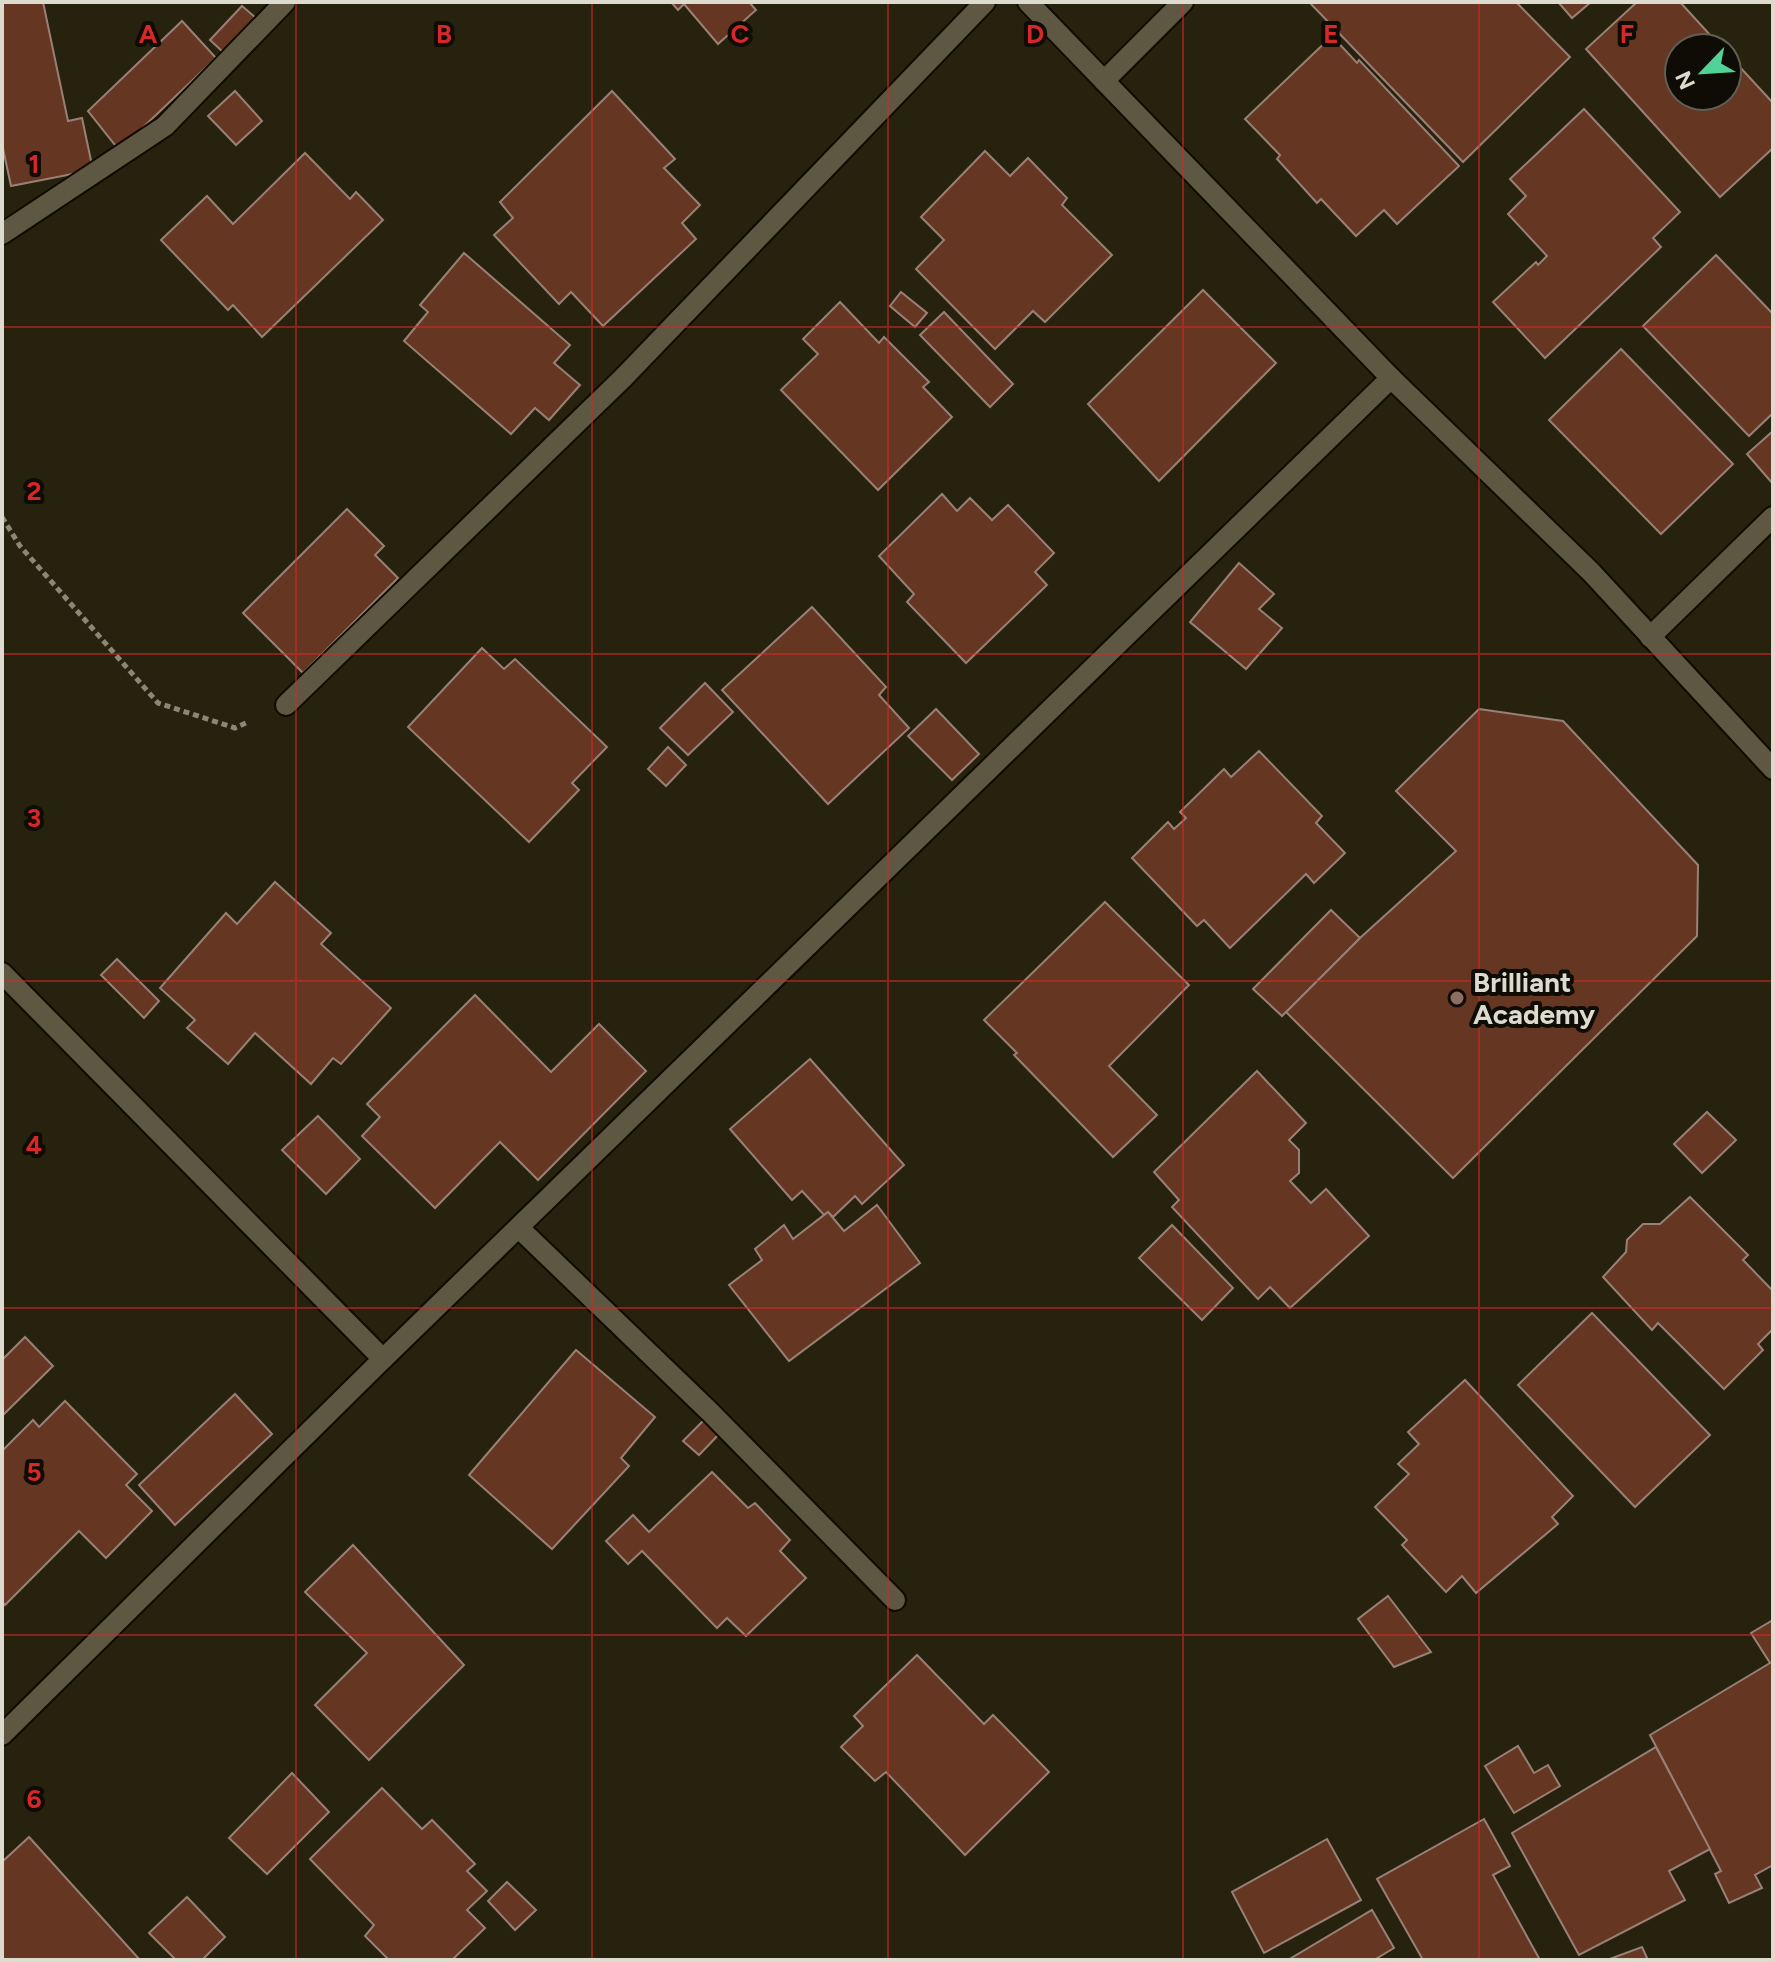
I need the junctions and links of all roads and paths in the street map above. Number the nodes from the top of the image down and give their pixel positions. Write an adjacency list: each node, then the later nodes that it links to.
1 (285, 2): 6 (street)
2 (985, 2): 11 (street)
3 (1028, 2): 5 (street)
4 (1183, 2): 5 (street)
5 (1104, 81): 7 (street)
6 (2, 234)
7 (1391, 378): 10 (street); 14 (street)
8 (2, 517): 11 (path)
9 (1773, 517): 10 (street)
10 (1650, 637): 12 (street)
11 (286, 705)
12 (1773, 769)
13 (2, 973): 15 (street)
14 (519, 1228): 15 (street); 16 (street)
15 (383, 1359): 17 (street)
16 (895, 1600)
17 (2, 1735)

